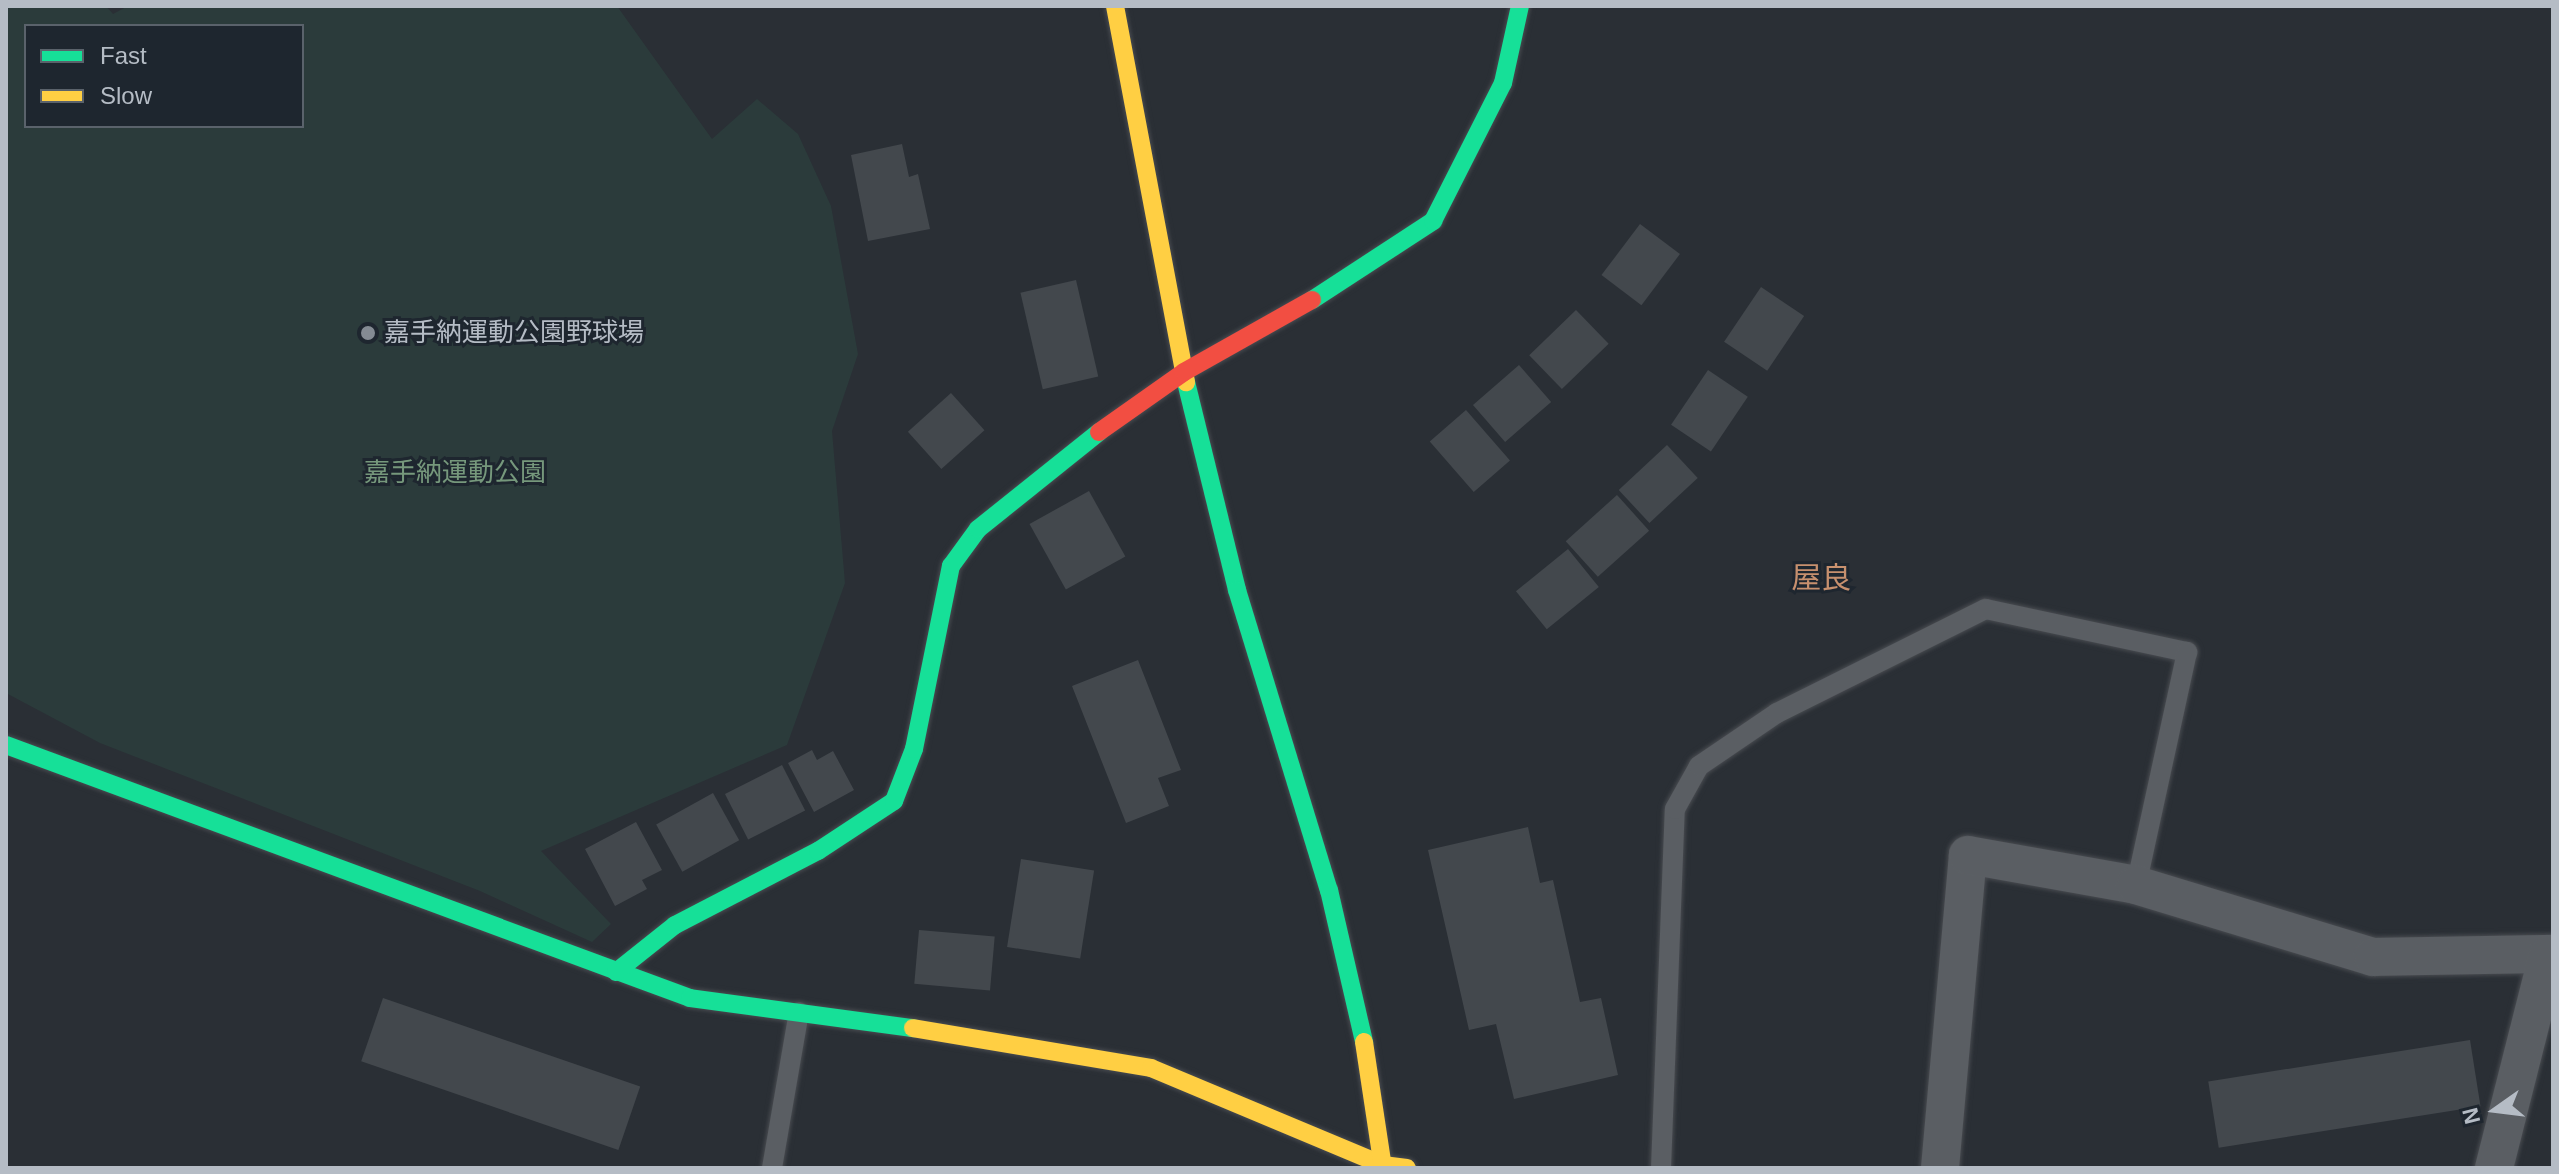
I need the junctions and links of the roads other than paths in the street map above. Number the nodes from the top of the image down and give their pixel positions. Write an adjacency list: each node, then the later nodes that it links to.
1 (1115, 6): 3 (street)
2 (1520, 6): 3 (street)
3 (1184, 372): 7 (street); 9 (street)
4 (6, 745): 7 (street)
5 (2136, 885): 6 (street); 12 (lane); 13 (street)
6 (2550, 954): 14 (street)
7 (616, 972): 8 (street)
8 (799, 1012): 9 (street); 10 (lane)
9 (1383, 1166): 11 (street)
10 (772, 1168)
11 (1407, 1168)
12 (1661, 1168)
13 (1940, 1168)
14 (2494, 1168)

